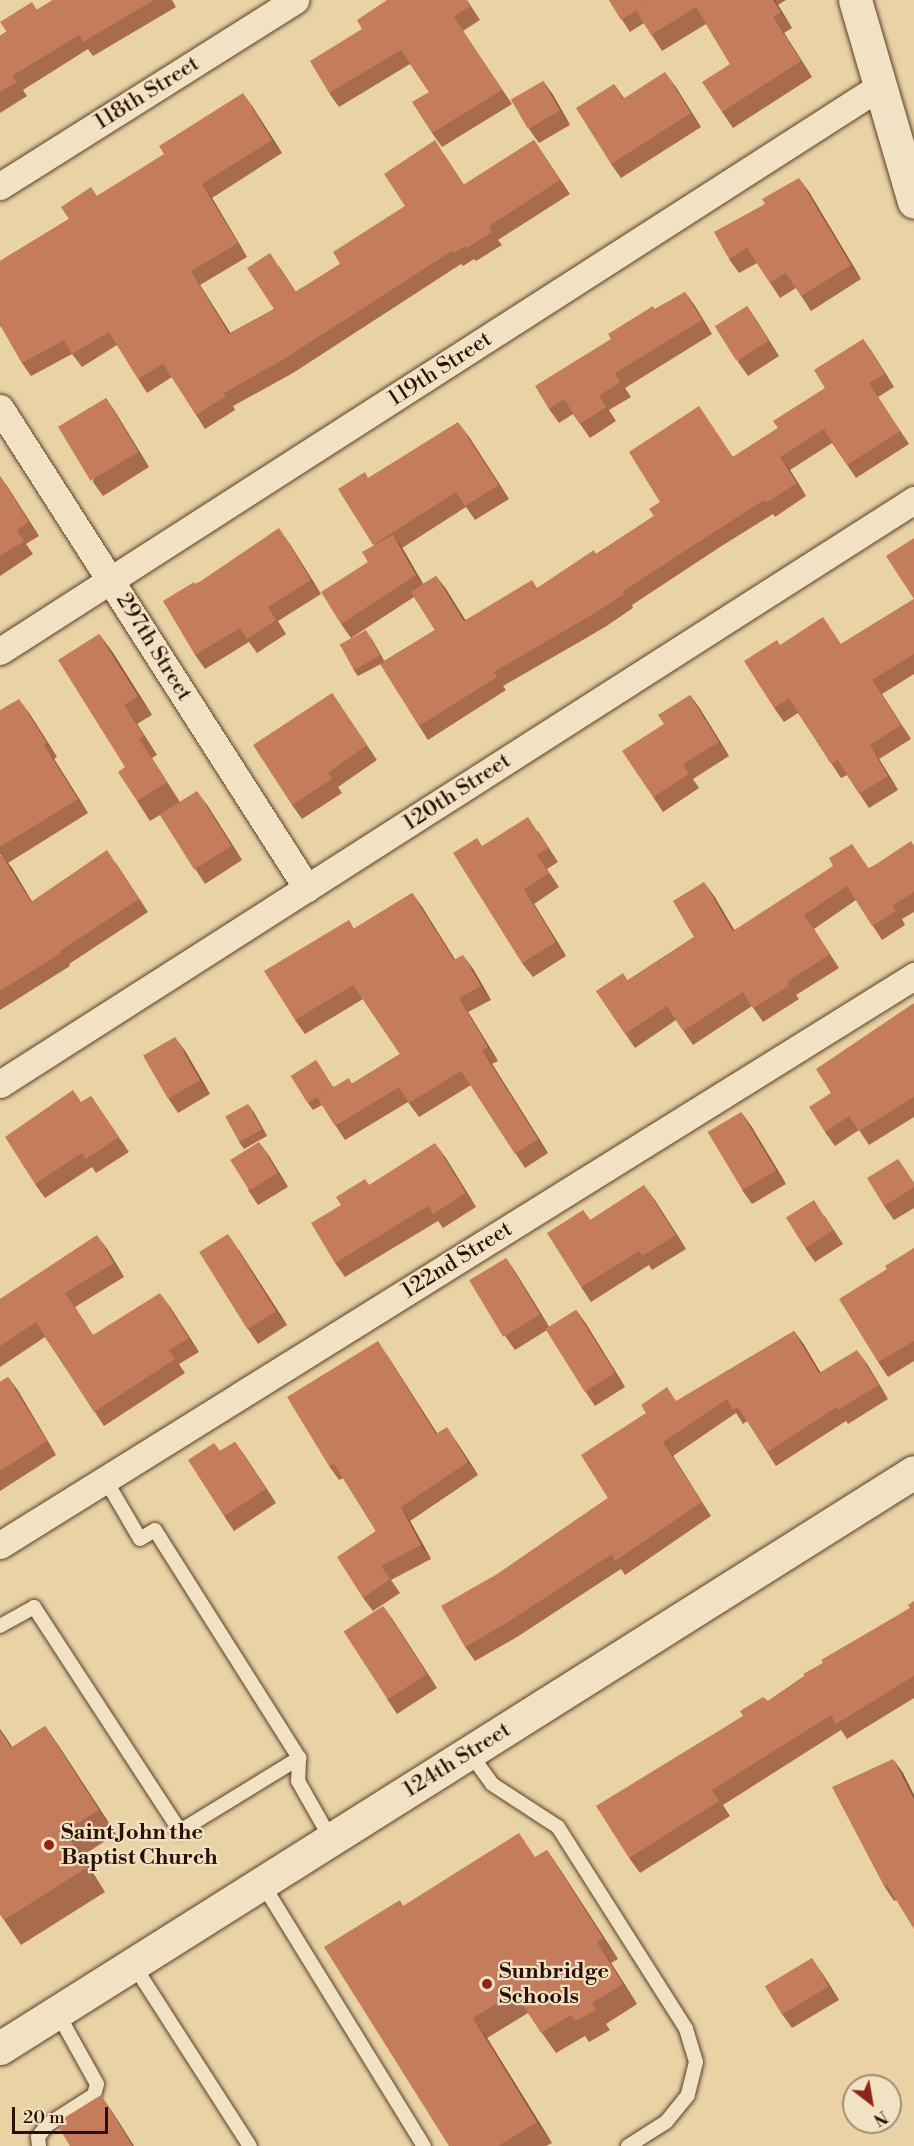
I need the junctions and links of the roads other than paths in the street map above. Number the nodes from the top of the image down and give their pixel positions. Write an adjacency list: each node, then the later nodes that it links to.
1 (295, 0): 4 (street, 118th Street)
2 (855, 0): 3 (street)
3 (879, 87): 5 (street); 8 (street, 119th Street)
4 (0, 186)
5 (914, 202)
6 (0, 408): 8 (street, 297th Street)
7 (914, 500): 10 (street, 120th Street)
8 (112, 581): 9 (street, 119th Street); 10 (street, 297th Street)
9 (0, 651)
10 (307, 888): 12 (street, 120th Street)
11 (914, 976): 14 (street, 122nd Street)
12 (0, 1084)
13 (914, 1472): 17 (street, 124th Street)
14 (105, 1479): 15 (street, 122nd Street); 18 (lane)
15 (0, 1545)
16 (0, 1626): 18 (lane)
17 (469, 1752): 19 (street, 124th Street); 27 (lane)
18 (299, 1758): 19 (lane)
19 (331, 1839): 20 (street, 124th Street)
20 (262, 1883): 21 (street, 124th Street); 26 (lane)
21 (133, 1964): 22 (street, 124th Street); 25 (lane)
22 (57, 2012): 23 (street, 124th Street); 24 (lane)
23 (0, 2048)
24 (39, 2146)
25 (250, 2146)
26 (424, 2146)
27 (628, 2146)

